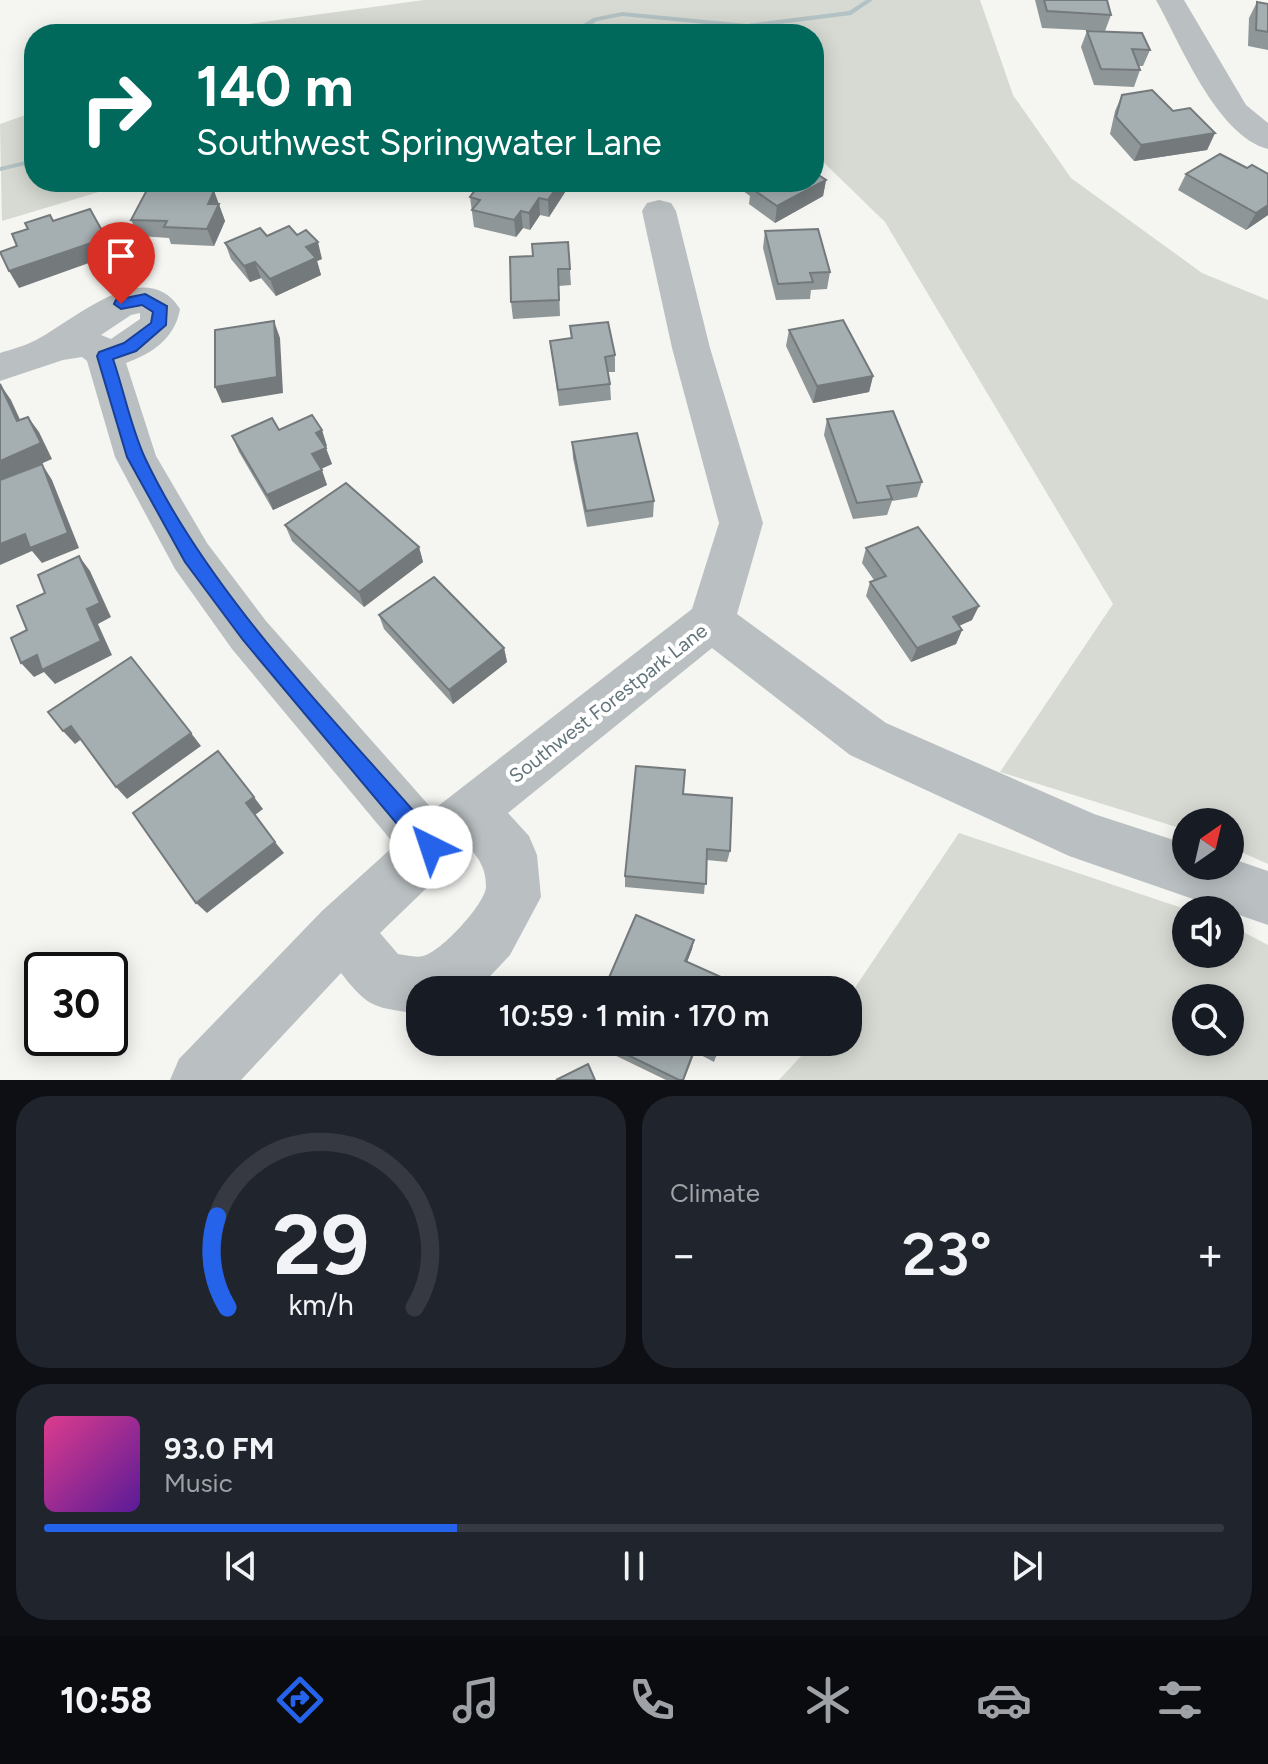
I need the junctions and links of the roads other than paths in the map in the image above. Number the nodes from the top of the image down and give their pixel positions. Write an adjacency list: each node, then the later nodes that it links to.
1 (1170, 0): 2 (street)
2 (1268, 139)
3 (659, 211): 7 (street, Southwest Forestpark Lane)
4 (49, 350): 5 (street); 5 (street); 6 (street)
5 (105, 356): 9 (street)
6 (0, 367)
7 (712, 621): 8 (street, Southwest Forestpark Lane); 10 (street)
8 (471, 810): 9 (street, Southwest Forestpark Lane); 11 (street)
9 (431, 847): 11 (street, Southwest Forestpark Lane)
10 (1268, 898)
11 (342, 931): 12 (street, Southwest Forestpark Lane)
12 (200, 1080)

